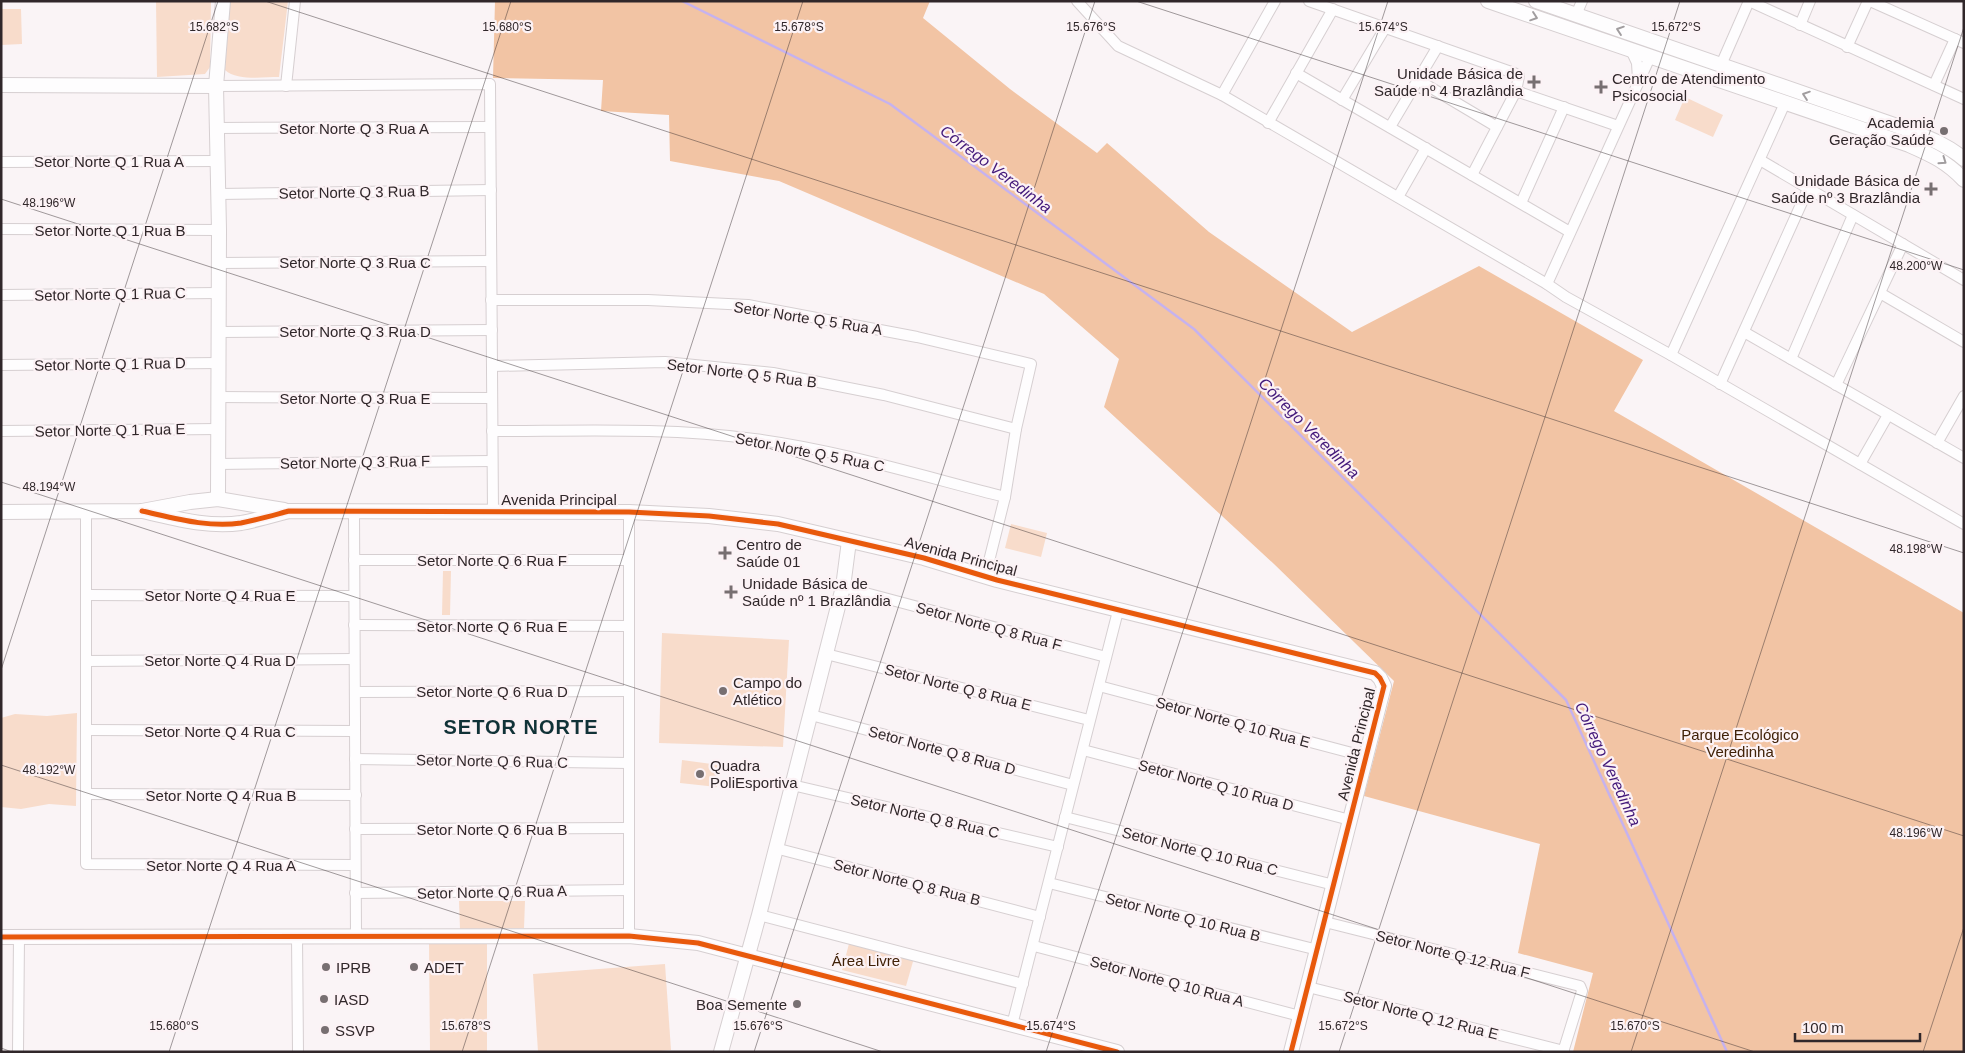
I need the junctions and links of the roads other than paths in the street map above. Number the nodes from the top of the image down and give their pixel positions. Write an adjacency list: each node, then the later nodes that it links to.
1 (223, 1): 28 (street)
2 (295, 1): 29 (street)
3 (1077, 1): 31 (street)
4 (1275, 1): 31 (street)
5 (1309, 1): 12 (street)
6 (1488, 1): 14 (street, one-way to 14)
7 (1536, 1): 13 (street)
8 (1582, 1): 13 (street)
9 (1749, 1): 15 (street); 22 (street)
10 (1810, 1): 15 (street)
11 (1869, 1): 17 (street); 19 (street)
12 (1332, 10): 16 (street); 23 (street)
13 (1570, 13): 14 (street); 22 (street, one-way to 13)
14 (1558, 25): 20 (street)
15 (1800, 25): 19 (street)
16 (1385, 28): 18 (street); 33 (street)
17 (1959, 41): 27 (street)
18 (1438, 46): 24 (street); 30 (street)
19 (1848, 47): 27 (street)
20 (1631, 50): 21 (street); 25 (street)
21 (1650, 57): 25 (street); 35 (street)
22 (1720, 65): 34 (street, one-way to 22)
23 (1296, 73): 33 (street); 39 (street)
24 (1418, 80): 43 (street); 45 (street)
25 (1638, 80): 41 (street)
26 (1, 85): 28 (street)
27 (1934, 85): 32 (street)
28 (216, 86): 29 (street); 44 (street)
29 (286, 86): 42 (street)
30 (1516, 91): 36 (street); 43 (street)
31 (1222, 95): 39 (street)
32 (1964, 99)
33 (1342, 100): 45 (street)
34 (1827, 102): 37 (street); 38 (street)
35 (1784, 103): 38 (street); 47 (street)
36 (1564, 107): 41 (street); 57 (street)
37 (1849, 110): 40 (street); 48 (street)
38 (1822, 116): 40 (street)
39 (1268, 122): 56 (street)
40 (1842, 122): 52 (street, one-way to 52)
41 (1618, 126): 61 (street)
42 (490, 127): 44 (street, Setor Norte Q 3 Rua A); 54 (street)
43 (1497, 127): 51 (street)
44 (217, 128): 49 (street)
45 (1390, 128): 46 (street)
46 (1426, 148): 51 (street); 56 (street)
47 (1760, 160): 53 (street); 75 (street)
48 (1964, 160)
49 (217, 161): 50 (street, Setor Norte Q 1 Rua A); 55 (street)
50 (1, 162)
51 (1472, 175): 57 (street)
52 (1964, 180)
53 (1808, 189): 58 (street); 73 (street)
54 (491, 190): 55 (street, Setor Norte Q 3 Rua B); 63 (street)
55 (218, 194): 60 (street)
56 (1398, 197): 66 (street)
57 (1521, 203): 61 (street)
58 (1853, 215): 62 (street); 76 (street)
59 (1, 229): 60 (street, Setor Norte Q 1 Rua B)
60 (219, 230): 64 (street)
61 (1570, 232): 66 (street)
62 (1903, 244): 65 (street); 68 (street)
63 (491, 261): 64 (street, Setor Norte Q 3 Rua C); 70 (street)
64 (218, 262): 67 (street)
65 (1964, 280)
66 (1547, 284): 75 (street)
67 (219, 292): 69 (street, Setor Norte Q 1 Rua C); 72 (street)
68 (1880, 293): 74 (street); 81 (street)
69 (1, 295)
70 (491, 300): 71 (street); 87 (street, Setor Norte Q 5 Rua A)
71 (492, 330): 72 (street, Setor Norte Q 3 Rua D); 79 (street)
72 (219, 332): 77 (street)
73 (1744, 332): 76 (street); 80 (street)
74 (1964, 342)
75 (1671, 355): 80 (street)
76 (1791, 359): 81 (street)
77 (219, 363): 78 (street, Setor Norte Q 1 Rua D); 83 (street)
78 (1, 365)
79 (492, 366): 84 (street); 87 (street, Setor Norte Q 5 Rua B)
80 (1720, 384): 94 (street)
81 (1836, 385): 85 (street)
82 (1964, 396): 90 (street)
83 (218, 397): 84 (street, Setor Norte Q 3 Rua E); 86 (street)
84 (492, 398): 89 (street)
85 (1888, 415): 90 (street); 94 (street)
86 (219, 429): 88 (street, Setor Norte Q 1 Rua E); 93 (street)
87 (1016, 429): 95 (street)
88 (1, 431)
89 (492, 432): 92 (street); 95 (street, Setor Norte Q 5 Rua C)
90 (1937, 443): 91 (street)
91 (1964, 458)
92 (492, 461): 93 (street, Setor Norte Q 3 Rua F); 104 (street)
93 (218, 464): 96 (street)
94 (1860, 464): 108 (street)
95 (1005, 497): 112 (street)
96 (218, 500): 97 (street); 98 (street)
97 (190, 502): 100 (street); 106 (street)
98 (240, 502): 101 (street); 107 (street)
99 (86, 511): 100 (street); 102 (street); 114 (street)
100 (142, 511): 106 (street, Avenida Principal)
101 (290, 511): 103 (street, Avenida Principal); 107 (street, Avenida Principal)
102 (1, 512)
103 (354, 512): 104 (street, Avenida Principal); 110 (street)
104 (493, 512): 105 (street, Avenida Principal)
105 (629, 512): 109 (street, Avenida Principal); 111 (street)
106 (191, 522): 107 (street, Avenida Principal)
107 (241, 523)
108 (1964, 524)
109 (849, 540): 112 (street, Avenida Principal); 113 (street)
110 (354, 560): 111 (street, Setor Norte Q 6 Rua F); 115 (street)
111 (629, 560): 118 (street)
112 (985, 576): 116 (street, Avenida Principal)
113 (843, 587): 119 (street); 120 (street, Setor Norte Q 8 Rua F)
114 (86, 595): 115 (street, Setor Norte Q 4 Rua E); 122 (street)
115 (354, 596): 117 (street)
116 (1118, 611): 120 (street); 131 (street, Avenida Principal)
117 (354, 625): 118 (street, Setor Norte Q 6 Rua E); 121 (street)
118 (629, 626): 124 (street)
119 (826, 654): 126 (street); 127 (street, Setor Norte Q 8 Rua E)
120 (1106, 657): 123 (street)
121 (354, 659): 122 (street, Setor Norte Q 4 Rua D); 125 (street)
122 (86, 660): 128 (street)
123 (1099, 686): 127 (street); 131 (street, Setor Norte Q 10 Rua E)
124 (629, 691): 125 (street, Setor Norte Q 6 Rua D); 133 (street)
125 (354, 692): 129 (street)
126 (810, 715): 134 (street); 135 (street, Setor Norte Q 8 Rua D)
127 (1089, 720): 130 (street)
128 (86, 730): 129 (street, Setor Norte Q 4 Rua C); 136 (street)
129 (355, 731): 132 (street)
130 (1083, 750): 135 (street); 139 (street, Setor Norte Q 10 Rua D)
131 (1367, 757): 139 (street, Avenida Principal)
132 (355, 759): 133 (street, Setor Norte Q 6 Rua C); 137 (street)
133 (629, 763): 140 (street)
134 (792, 785): 142 (street, Setor Norte Q 8 Rua C); 143 (street)
135 (1073, 786): 138 (street)
136 (86, 794): 137 (street, Setor Norte Q 4 Rua B); 144 (street, Setor Norte Q 4 Rua A)
137 (356, 795): 141 (street)
138 (1065, 817): 142 (street); 146 (street, Setor Norte Q 10 Rua C)
139 (1350, 820): 146 (street, Avenida Principal)
140 (629, 828): 141 (street, Setor Norte Q 6 Rua B); 147 (street)
141 (355, 829): 144 (street)
142 (1058, 846): 145 (street)
143 (775, 848): 149 (street); 150 (street, Setor Norte Q 8 Rua B)
144 (355, 865): 148 (street)
145 (1049, 883): 150 (street); 158 (street, Setor Norte Q 10 Rua B)
146 (1334, 885): 151 (street, Avenida Principal)
147 (629, 890): 148 (street, Setor Norte Q 6 Rua A); 154 (street)
148 (356, 893): 153 (street)
149 (759, 915): 159 (street); 160 (street)
150 (1040, 917): 157 (street)
151 (1325, 922): 158 (street, Avenida Principal); 164 (street, Setor Norte Q 12 Rua F)
152 (296, 936): 153 (street); 155 (street); 166 (street)
153 (356, 936): 154 (street)
154 (629, 936): 159 (street)
155 (18, 937): 156 (street); 165 (street)
156 (1, 938)
157 (1034, 946): 160 (street); 162 (street, Setor Norte Q 10 Rua A)
158 (1318, 950): 161 (street, Avenida Principal)
159 (748, 956): 163 (street); 167 (street)
160 (1023, 984): 163 (street)
161 (1308, 987): 162 (street, Avenida Principal); 164 (street, Setor Norte Q 12 Rua E)
162 (1300, 1016): 169 (street, Avenida Principal)
163 (1012, 1025): 168 (street)
164 (1564, 1051)
165 (18, 1052)
166 (298, 1052)
167 (721, 1052)
168 (1116, 1052)
169 (1291, 1052)

